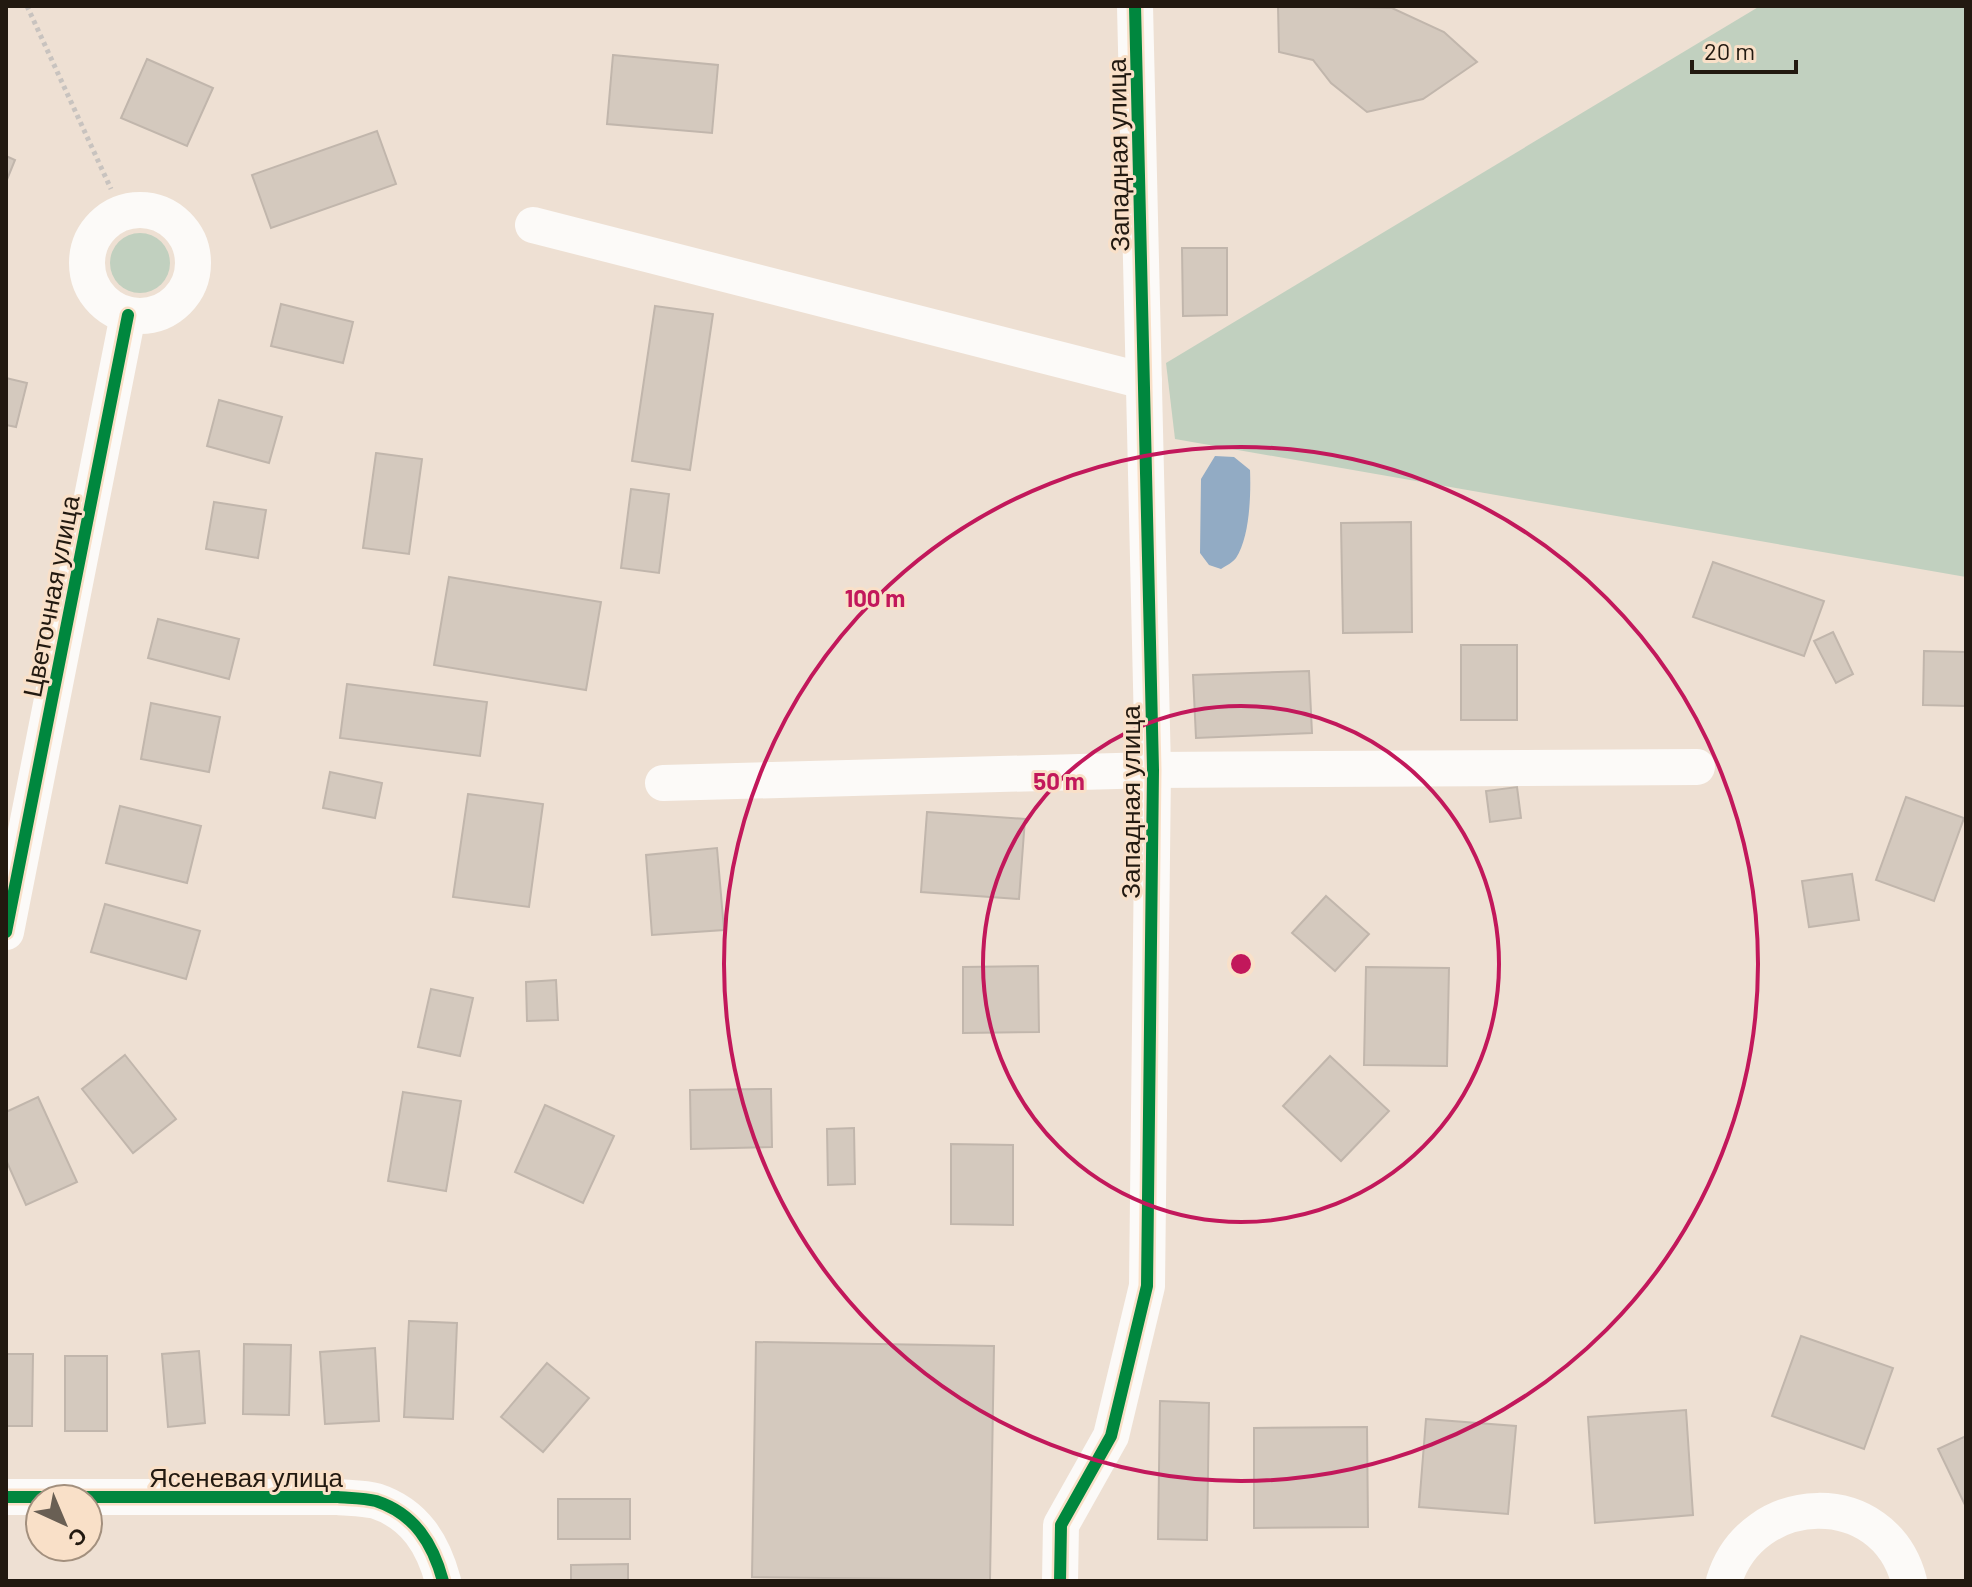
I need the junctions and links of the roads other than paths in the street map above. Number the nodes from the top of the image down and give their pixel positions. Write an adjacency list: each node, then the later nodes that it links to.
1 (1135, 6): 4 (street, Западная улица)
2 (533, 225): 4 (street)
3 (128, 315): 8 (street, Цветочная улица)
4 (1144, 381): 6 (street, Западная улица)
5 (1697, 767): 6 (street)
6 (1153, 770): 7 (street); 11 (street, Западная улица)
7 (663, 783)
8 (6, 932)
9 (6, 1497): 10 (street, Ясеневая улица)
10 (443, 1581)
11 (1060, 1581)
12 (1724, 1581): 13 (street)
13 (1909, 1581)

